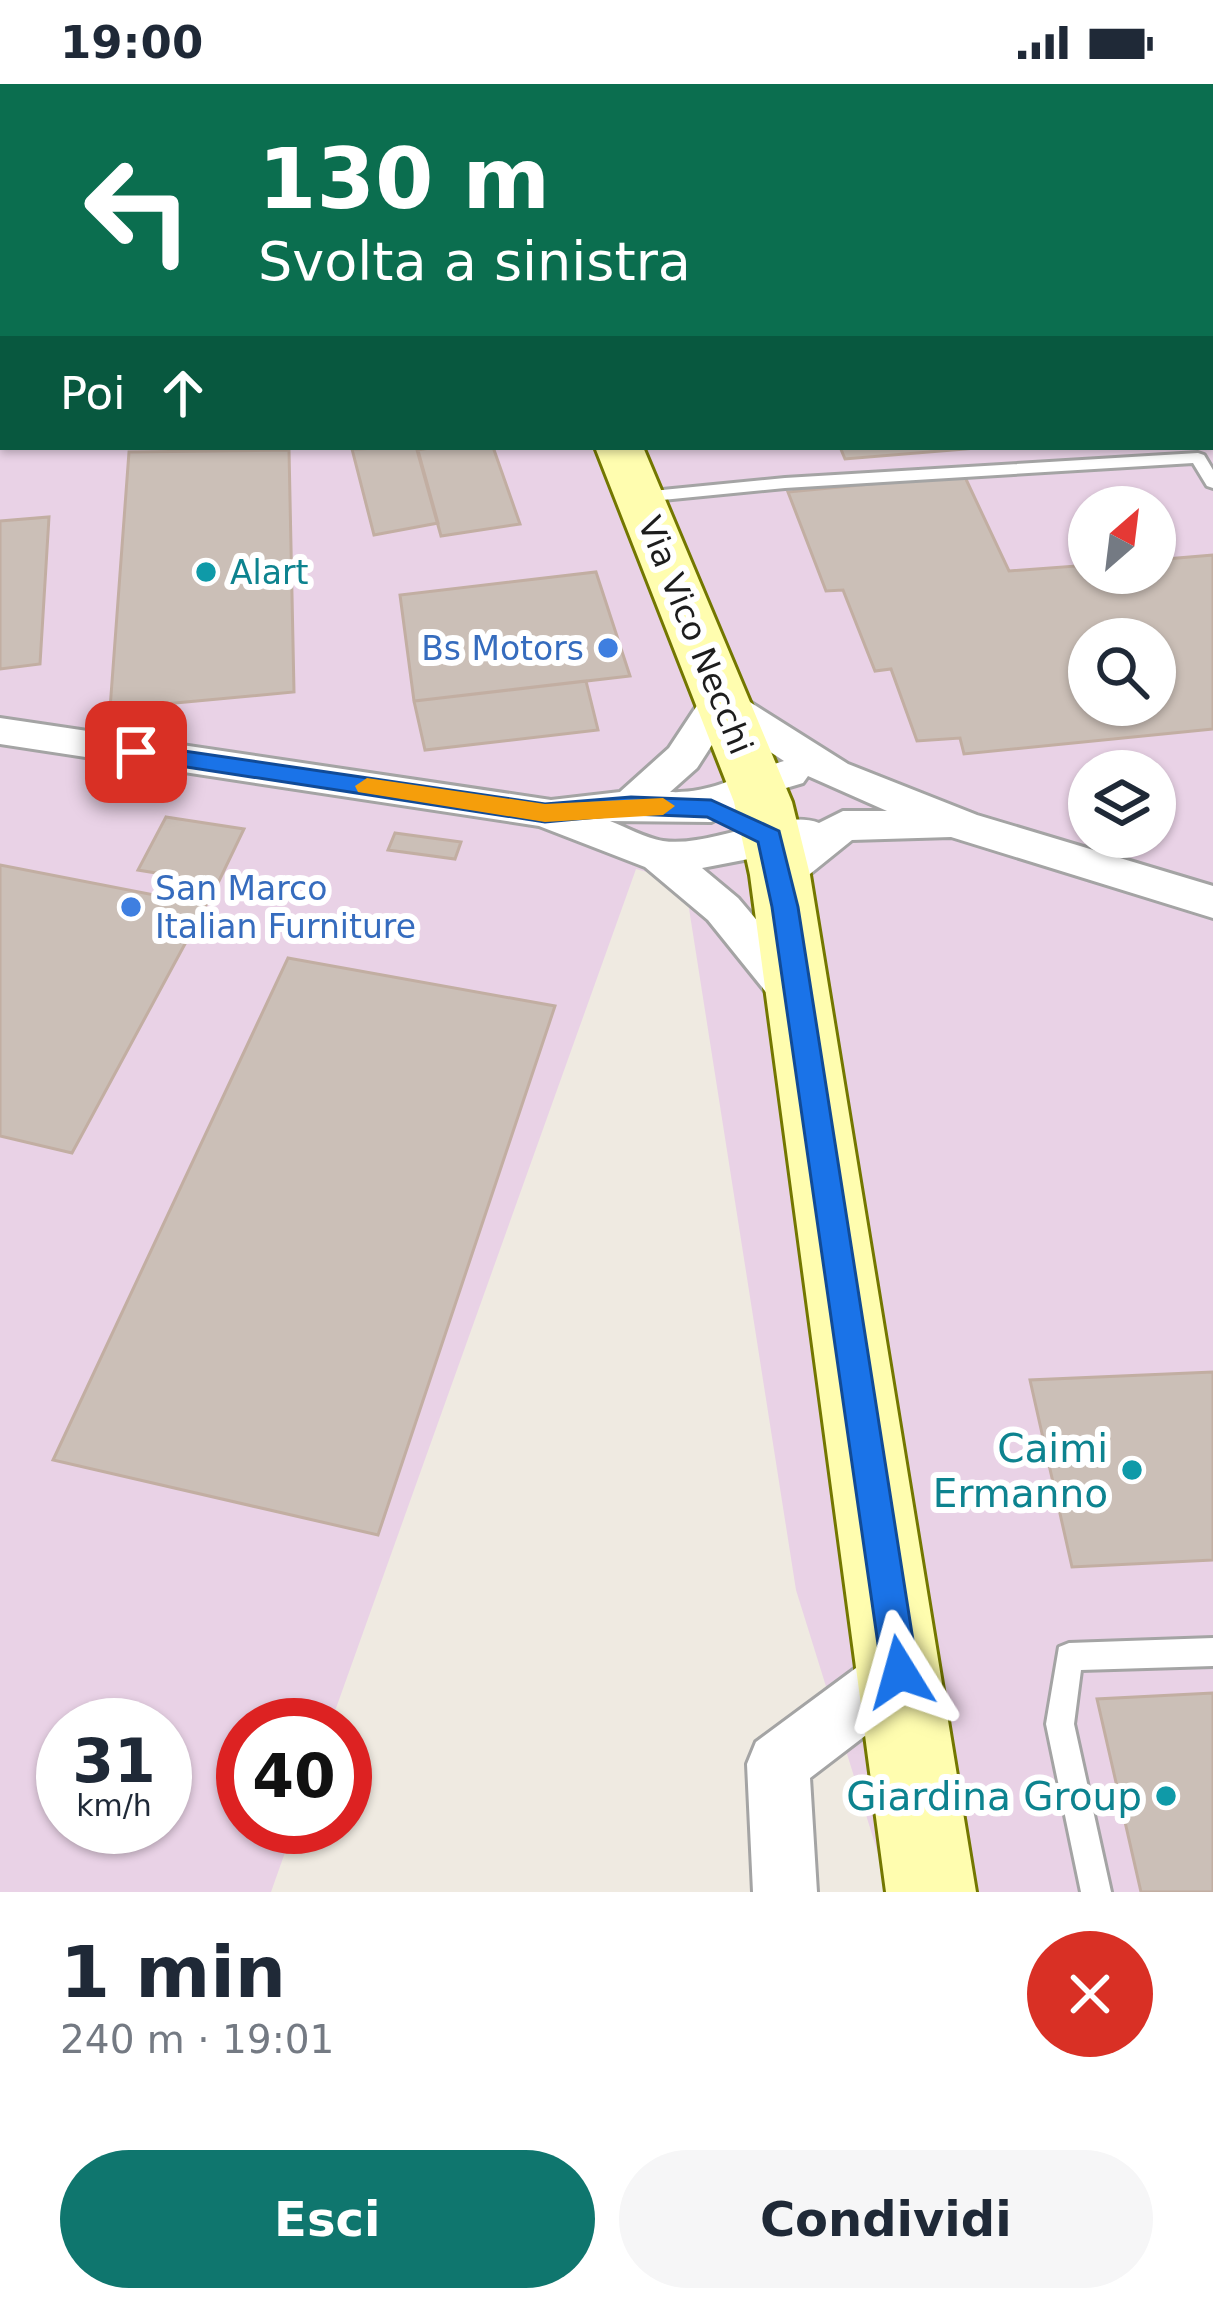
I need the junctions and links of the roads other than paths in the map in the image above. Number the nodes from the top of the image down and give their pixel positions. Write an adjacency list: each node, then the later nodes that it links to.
1 (630, 472): 2 (lane); 3 (street, Via Vico Necchi)
2 (1213, 483)
3 (720, 701): 5 (street); 6 (street); 9 (street, Via Vico Necchi)
4 (0, 731): 7 (street)
5 (834, 774): 8 (street); 9 (street)
6 (631, 805): 7 (street); 9 (street)
7 (545, 813): 10 (street)
8 (962, 825): 9 (street); 11 (street)
9 (754, 826): 10 (street); 12 (street, Via Vico Necchi)
10 (660, 856): 12 (street)
11 (1213, 902)
12 (800, 1003): 14 (street, Via Vico Necchi)
13 (1213, 1652): 17 (lane)
14 (900, 1672): 15 (street); 16 (street, Via Vico Necchi)
15 (784, 1892)
16 (932, 1892)
17 (1096, 1892)

